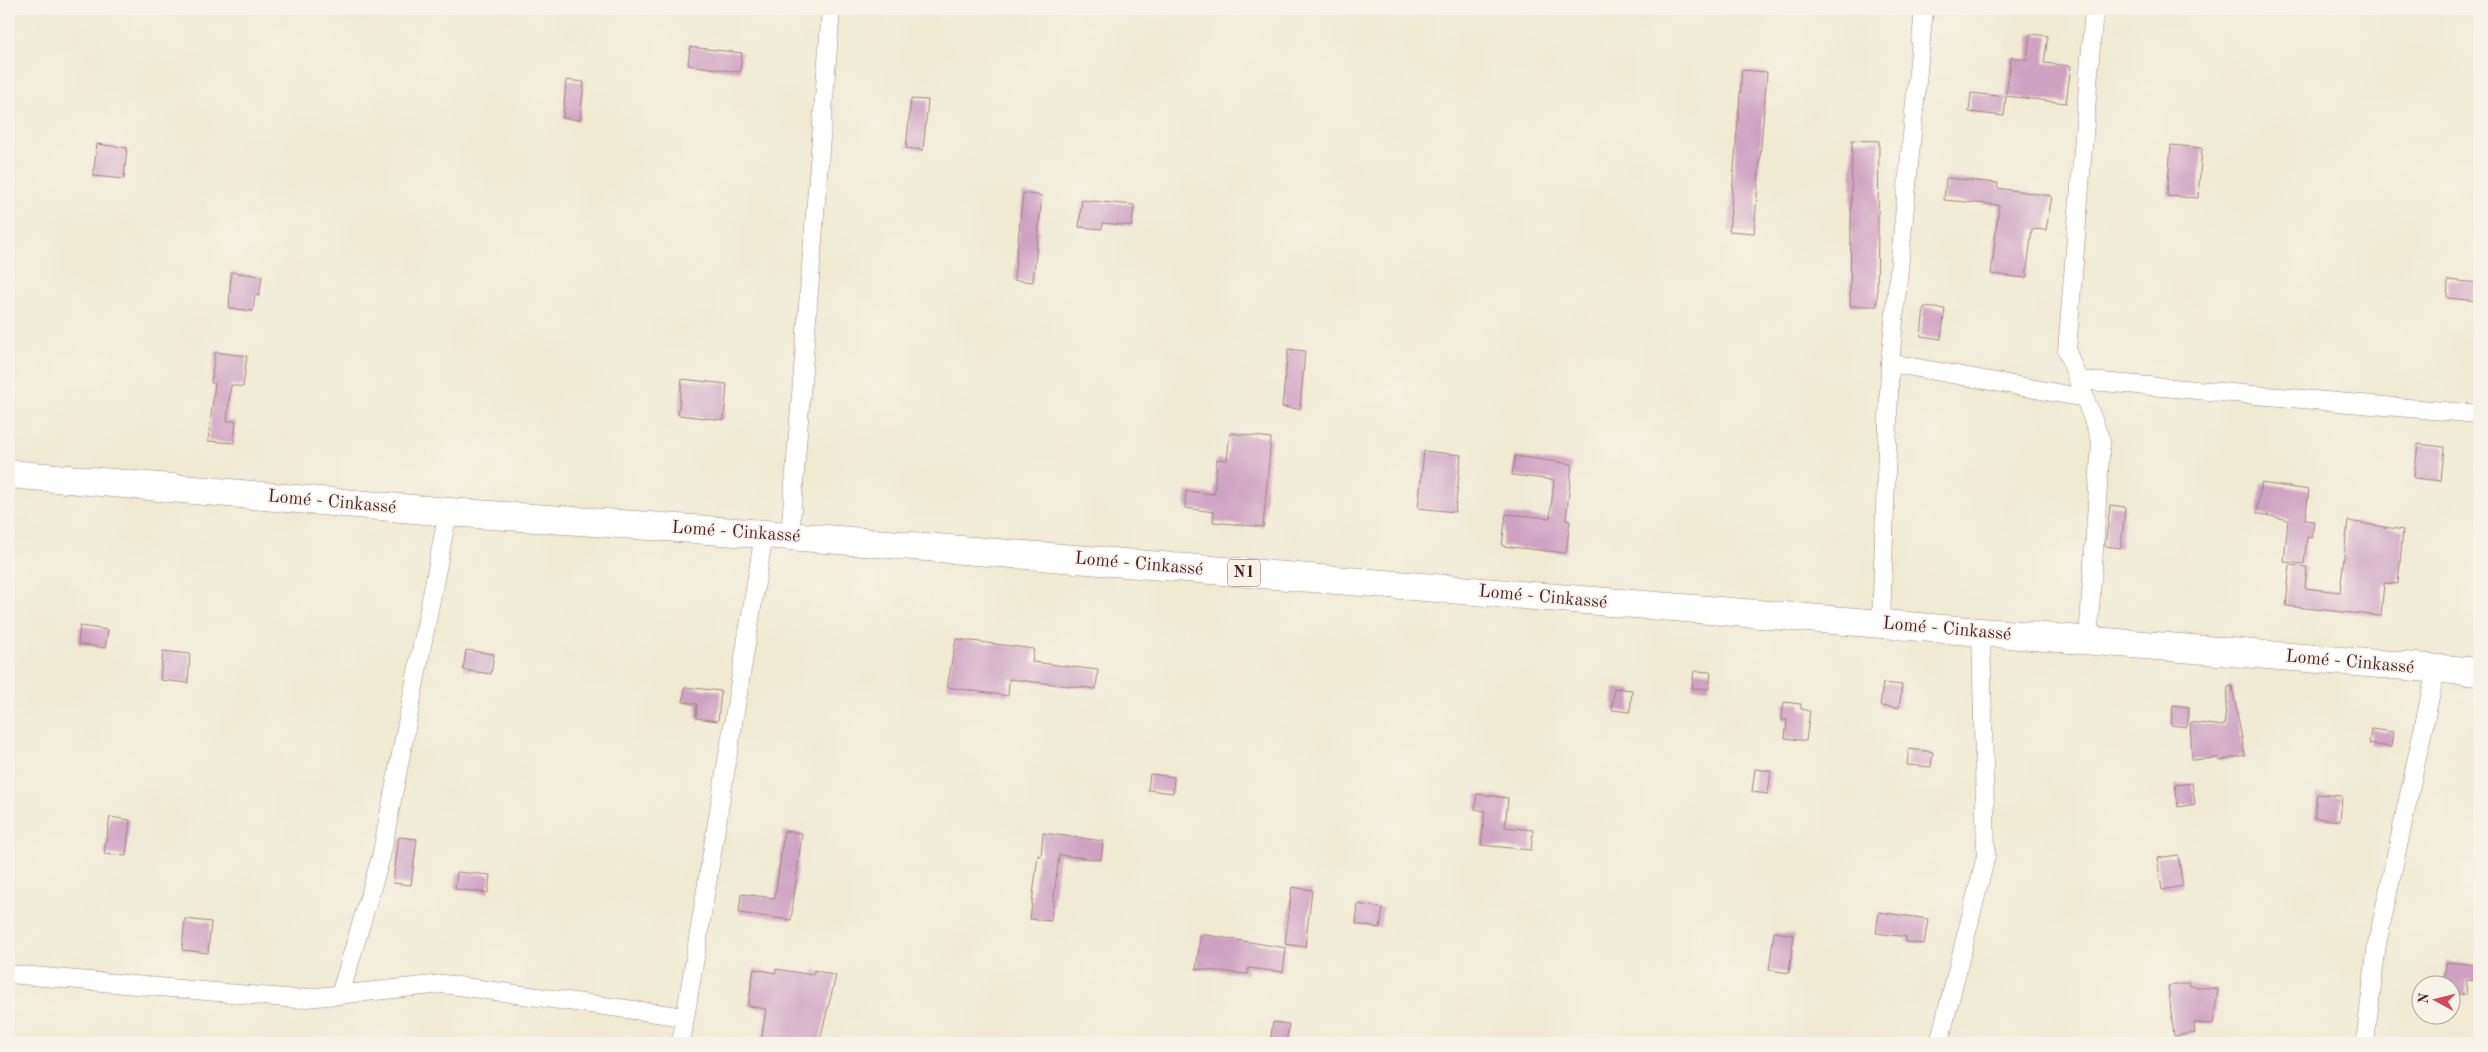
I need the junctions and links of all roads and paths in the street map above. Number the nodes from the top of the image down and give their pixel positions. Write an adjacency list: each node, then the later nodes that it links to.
1 (831, 9): 10 (street)
2 (1924, 9): 4 (street)
3 (2094, 9): 5 (street)
4 (1890, 363): 6 (street); 11 (street)
5 (2078, 380): 6 (street); 7 (street)
6 (2085, 398): 13 (street)
7 (2479, 414)
8 (9, 474): 9 (highway, Lomé - Cinkassé / N1)
9 (448, 512): 10 (highway, Lomé - Cinkassé / N1); 17 (street)
10 (777, 535): 11 (highway, Lomé - Cinkassé / N1); 18 (street)
11 (1881, 624): 12 (highway, Lomé - Cinkassé / N1)
12 (1981, 632): 13 (highway, Lomé - Cinkassé / N1); 20 (street)
13 (2088, 641): 14 (highway, Lomé - Cinkassé / N1)
14 (2436, 669): 15 (highway, Lomé - Cinkassé / N1); 21 (street)
15 (2479, 672)
16 (9, 974): 17 (street)
17 (340, 994): 18 (street)
18 (685, 1017): 19 (street)
19 (681, 1043)
20 (1939, 1043)
21 (2365, 1043)

